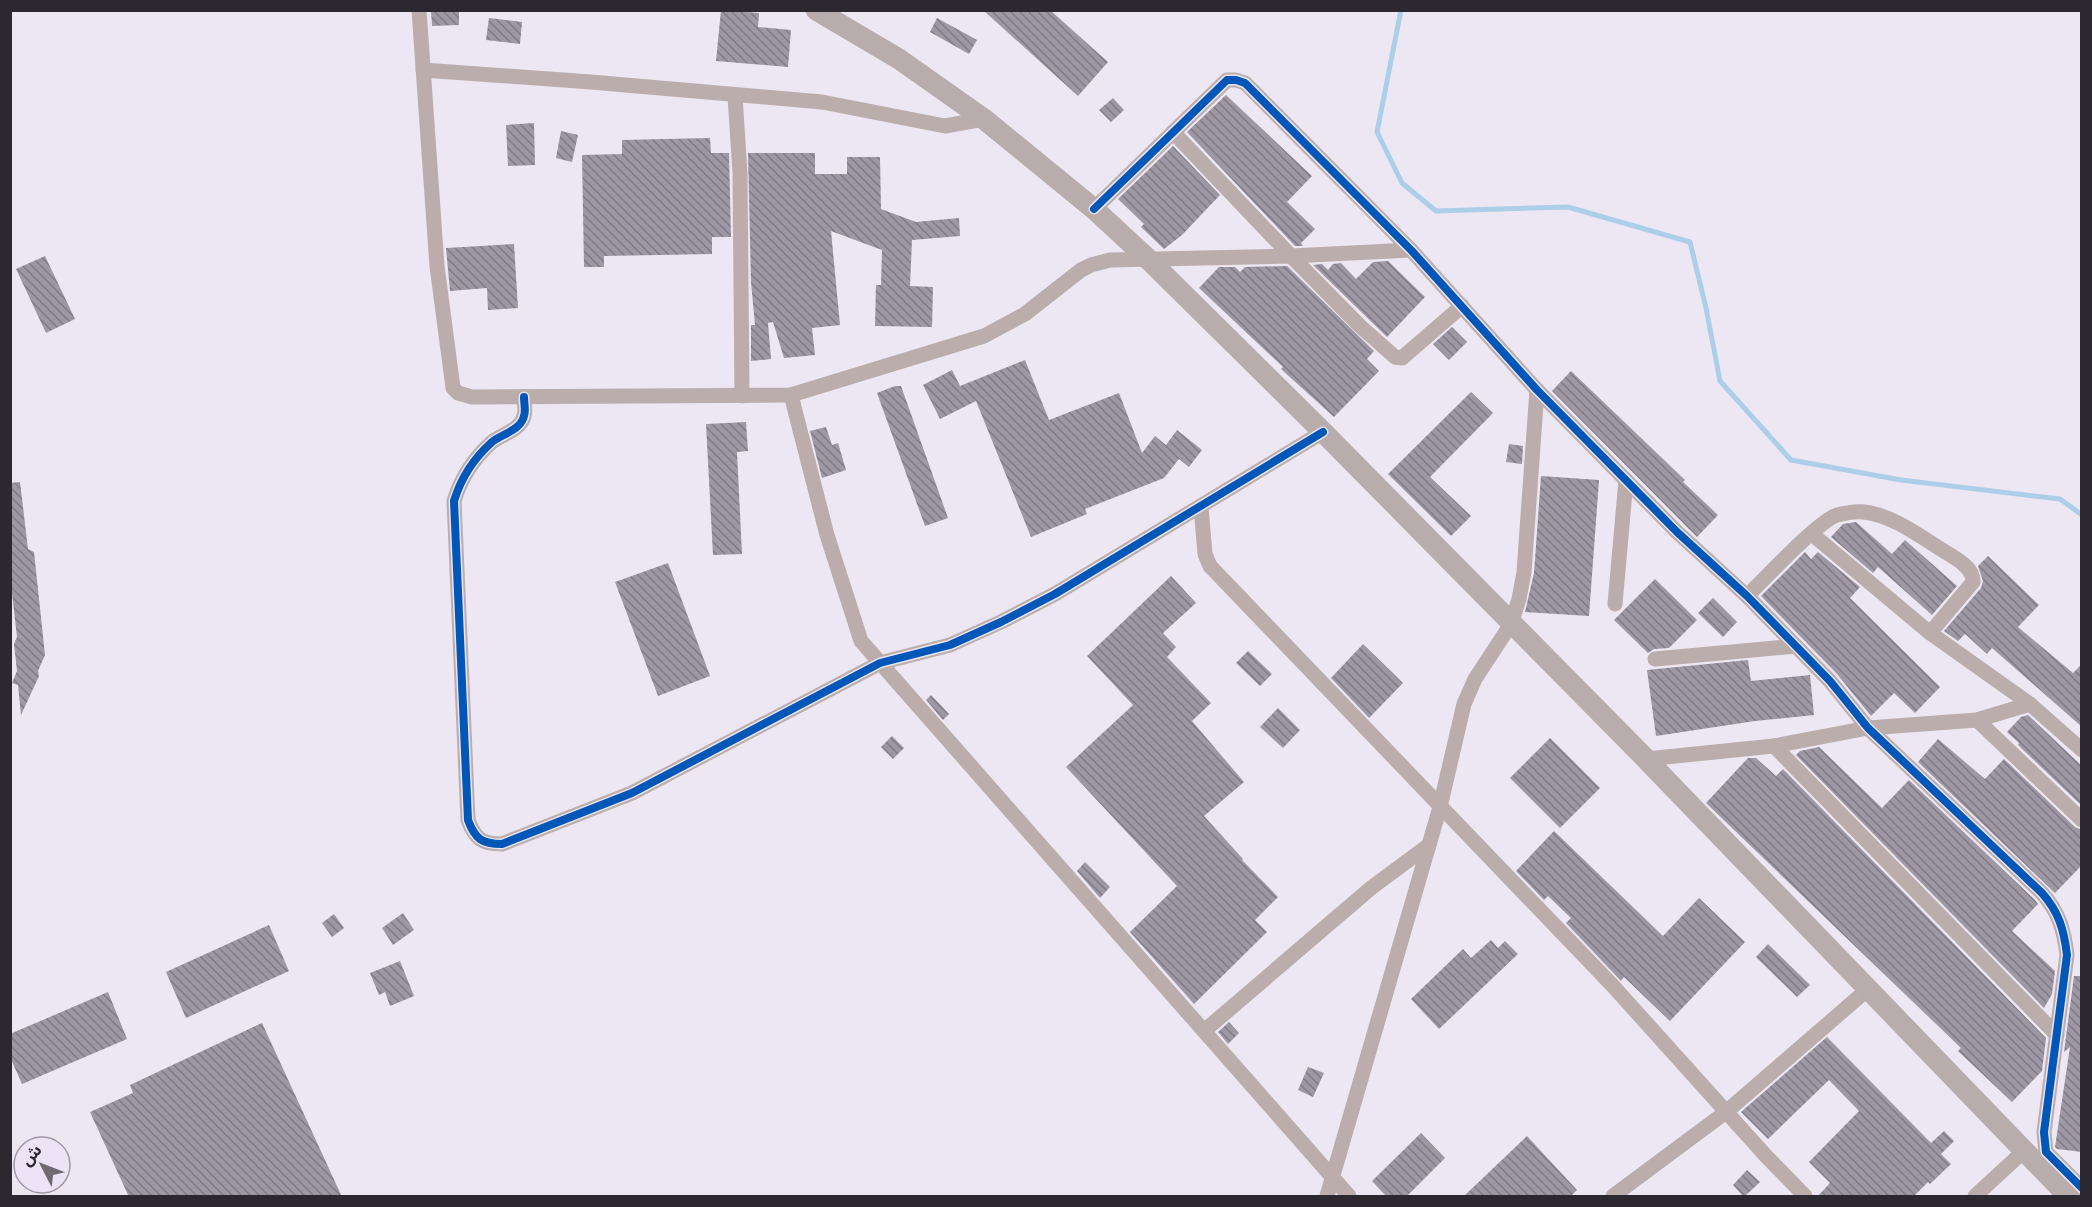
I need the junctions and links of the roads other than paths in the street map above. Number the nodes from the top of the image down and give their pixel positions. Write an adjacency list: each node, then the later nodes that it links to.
1 (419, 10): 3 (street)
2 (816, 10): 5 (main road)
3 (423, 70): 4 (street); 15 (street)
4 (735, 96): 5 (street); 14 (street)
5 (984, 119): 7 (main road)
6 (1173, 132): 7 (street); 8 (street); 9 (street)
7 (1094, 209): 10 (main road)
8 (1411, 250): 9 (street); 11 (street)
9 (1291, 256): 10 (street); 11 (street)
10 (1148, 259): 13 (street); 16 (main road)
11 (1462, 306): 12 (street)
12 (1537, 390): 17 (street); 22 (street)
13 (791, 395): 14 (street); 26 (street)
14 (742, 396): 15 (street)
15 (524, 397): 26 (street)
16 (1323, 432): 18 (street); 22 (main road)
17 (1626, 480): 20 (street); 21 (street)
18 (1201, 507): 26 (street); 33 (street)
19 (1812, 534): 20 (street); 23 (street); 23 (street)
20 (1748, 596): 24 (street)
21 (1615, 604)
22 (1511, 624): 32 (main road); 33 (street)
23 (1930, 633): 27 (street)
24 (1796, 646): 25 (street); 29 (street)
25 (1655, 659)
26 (880, 663): 37 (street)
27 (2030, 704): 28 (street); 31 (street)
28 (1977, 720): 29 (street); 34 (street)
29 (1868, 728): 30 (street); 38 (street)
30 (1774, 746): 32 (street); 38 (street)
31 (2082, 750)
32 (1646, 759): 36 (main road)
33 (1440, 807): 35 (street); 39 (street)
34 (2082, 820)
35 (1429, 845): 37 (street); 41 (street)
36 (1868, 989): 39 (street); 40 (main road)
37 (1204, 1031): 41 (street)
38 (2057, 1035): 42 (street)
39 (1726, 1112): 45 (street); 46 (street)
40 (2024, 1151): 47 (street); 48 (main road)
41 (1331, 1177): 43 (street); 44 (street)
42 (2082, 1188)
43 (1327, 1197)
44 (1349, 1197)
45 (1613, 1197)
46 (1805, 1197)
47 (1975, 1197)
48 (2068, 1197)

